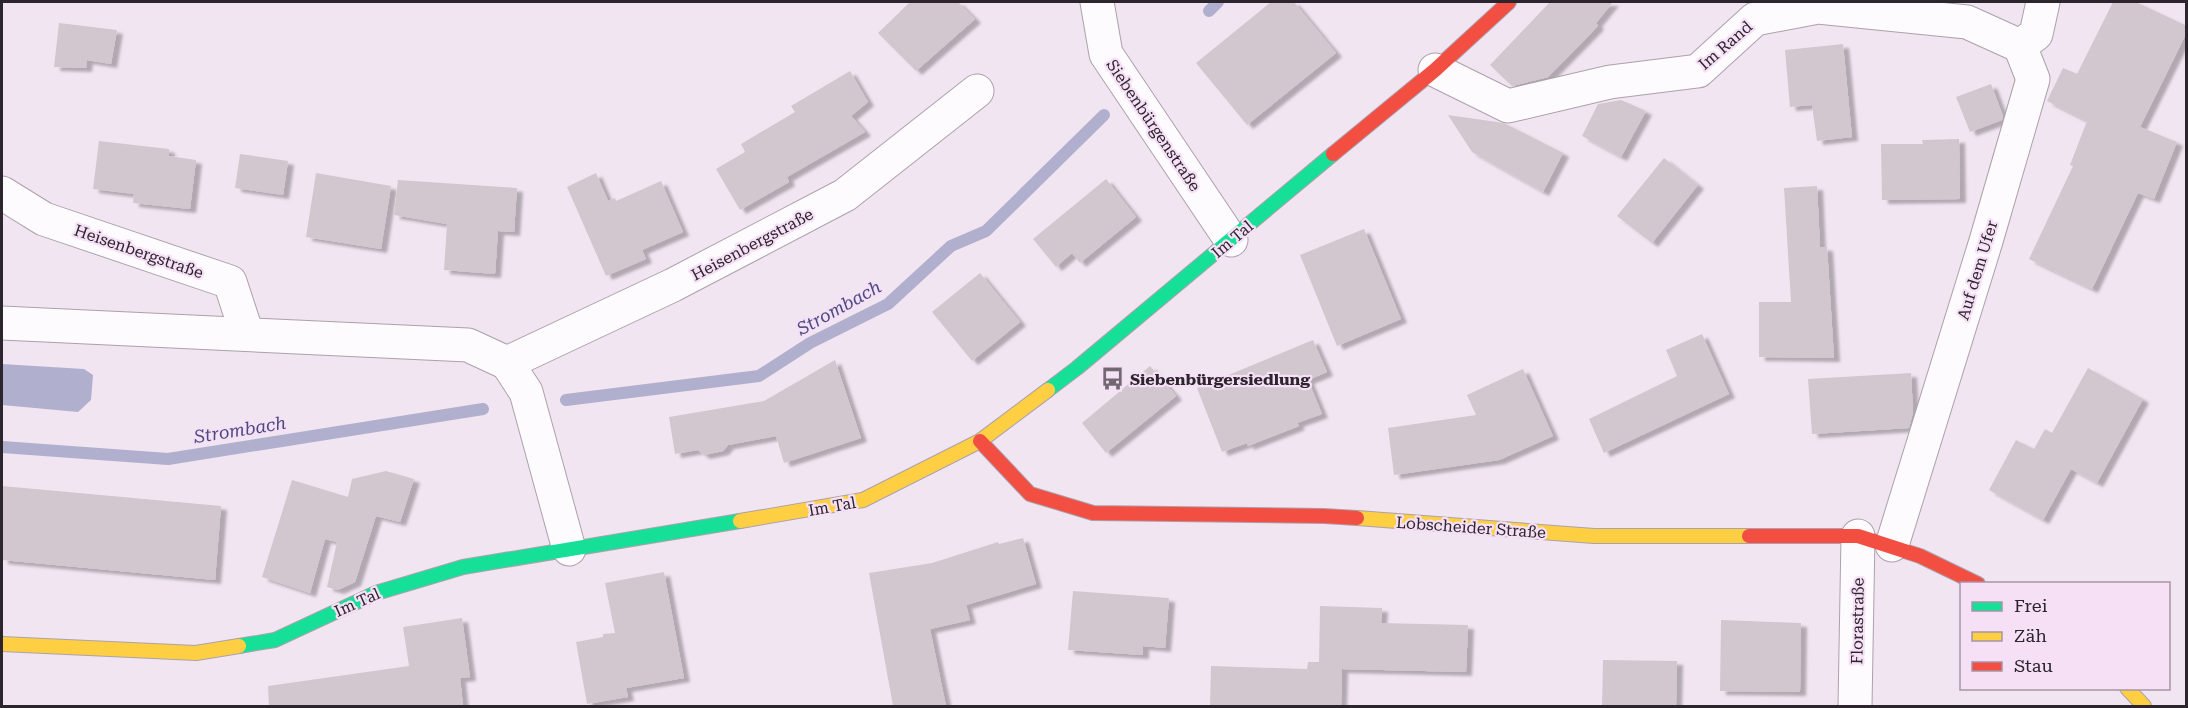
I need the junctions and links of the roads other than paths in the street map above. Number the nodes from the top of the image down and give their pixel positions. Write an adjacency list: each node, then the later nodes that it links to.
1 (1096, 2): 8 (street, Siebenbürgenstraße)
2 (1509, 2): 5 (main road, Im Tal)
3 (2043, 2): 4 (street)
4 (2020, 46): 5 (street, Im Rand); 14 (street, Auf dem Ufer)
5 (1435, 69): 8 (main road, Im Tal)
6 (977, 91): 11 (street, Heisenbergstraße)
7 (2, 193): 10 (street, Heisenbergstraße)
8 (1231, 240): 12 (main road, Im Tal)
9 (2, 323): 10 (street)
10 (248, 334): 11 (street)
11 (507, 363): 15 (street)
12 (980, 441): 13 (main road, Lobscheider Straße); 15 (main road, Im Tal)
13 (1858, 536): 14 (main road, Lobscheider Straße); 19 (street, Florastraße)
14 (1892, 544): 16 (main road, Lobscheider Straße)
15 (569, 549): 17 (main road, Im Tal)
16 (1975, 582)
17 (2, 644)
18 (2129, 690): 20 (main road)
19 (1855, 706)
20 (2144, 706)

